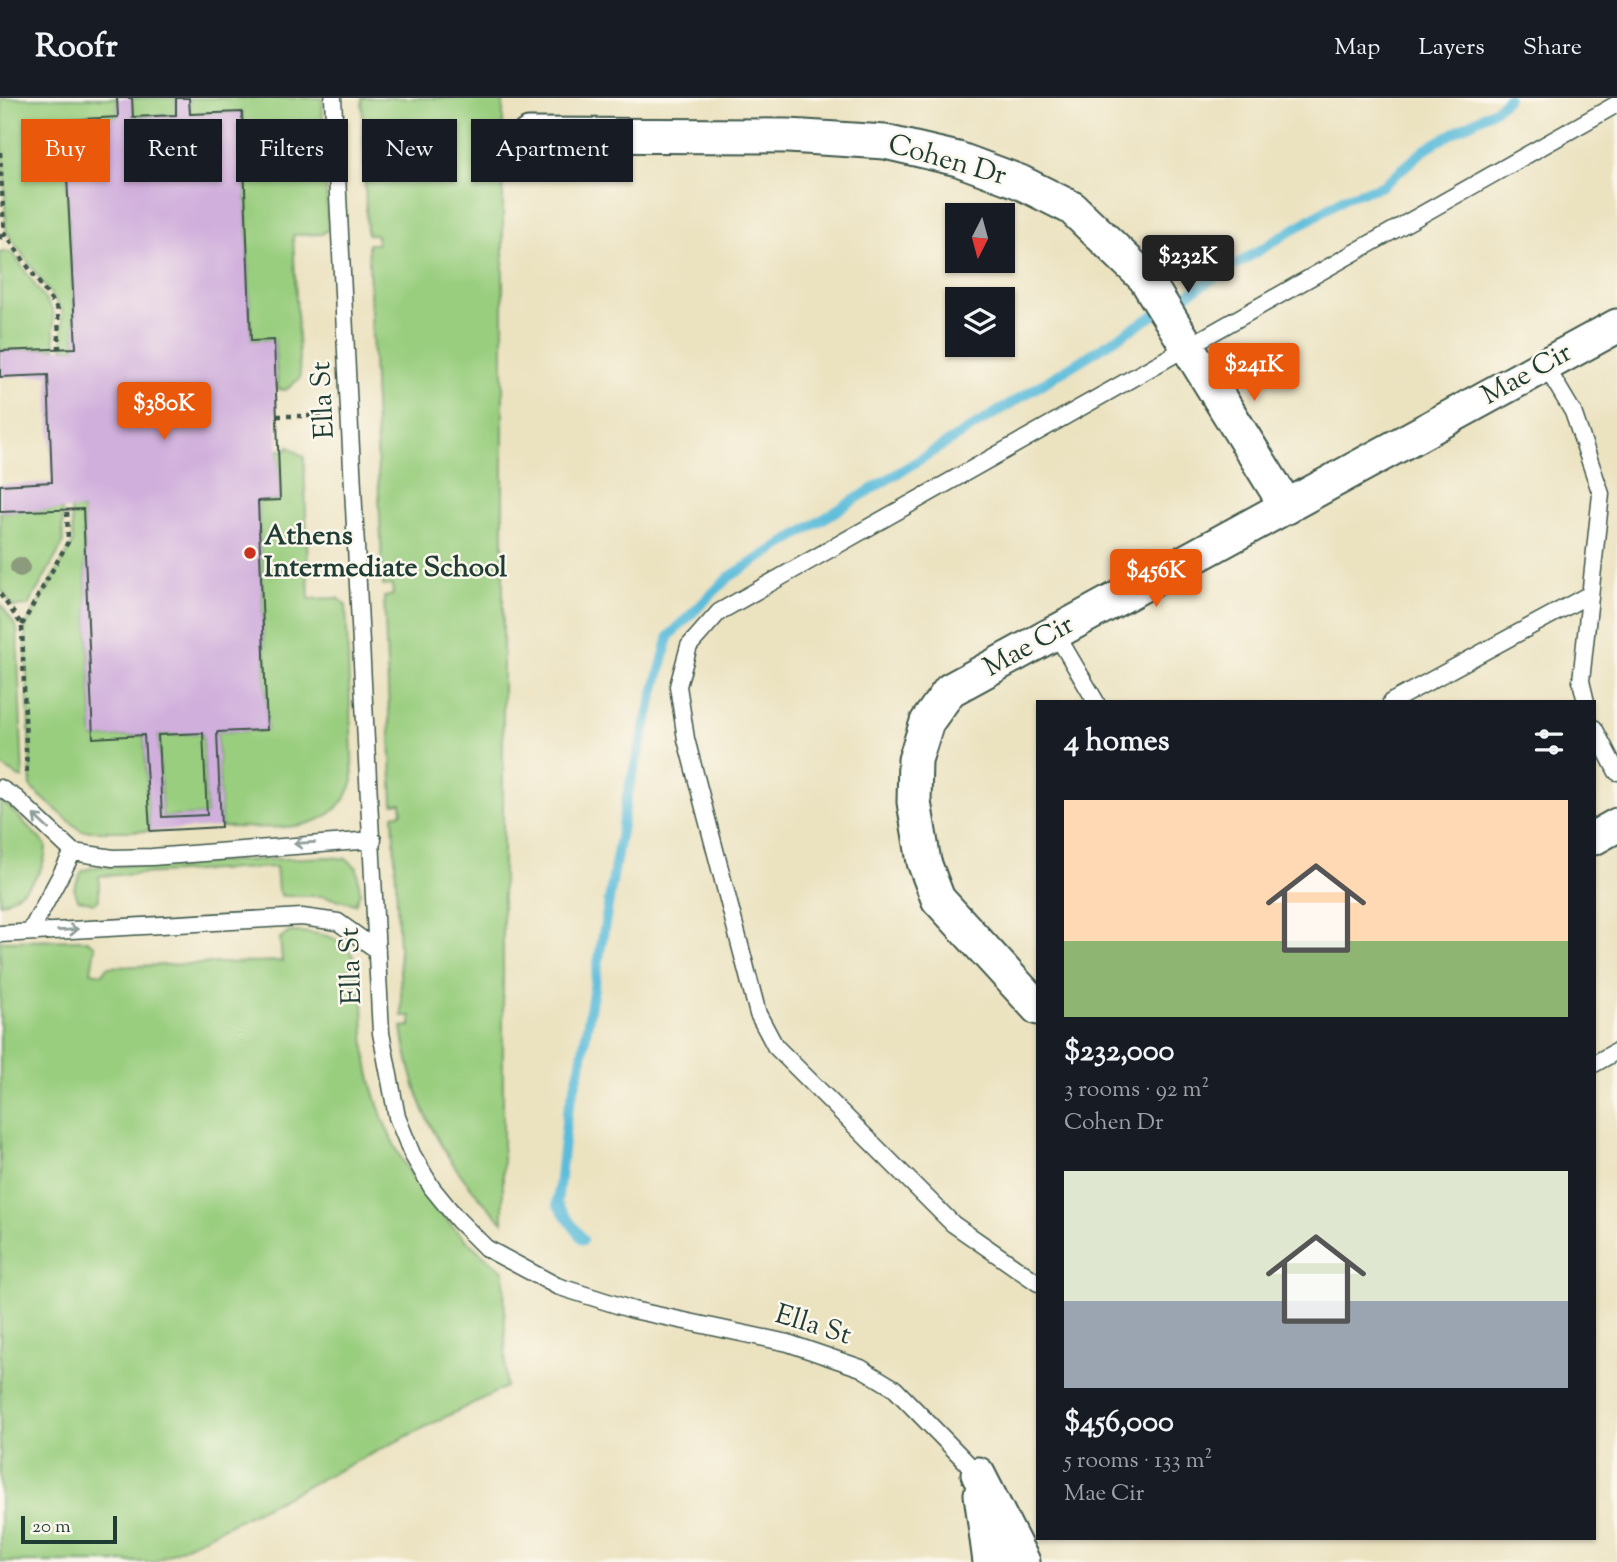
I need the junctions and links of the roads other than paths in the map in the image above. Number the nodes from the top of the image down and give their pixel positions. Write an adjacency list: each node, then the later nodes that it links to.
1 (333, 98): 17 (lane, Ella St)
2 (1617, 104): 25 (lane)
3 (633, 135): 6 (street, Cohen Dr)
4 (1617, 326): 5 (street, Mae Cir)
5 (1545, 365): 6 (street, Mae Cir); 7 (lane)
6 (1287, 506): 8 (street, Mae Cir)
7 (1590, 594): 10 (lane); 11 (lane)
8 (1055, 632): 9 (lane); 22 (street, Mae Cir)
9 (1095, 700)
10 (1395, 700)
11 (1586, 700)
12 (1596, 732): 13 (lane)
13 (1617, 772)
14 (0, 788): 18 (lane, one-way to 14)
15 (1617, 825): 16 (street)
16 (1596, 837)
17 (373, 840): 18 (lane, one-way to 18); 21 (lane, Ella St)
18 (73, 852): 19 (lane)
19 (30, 932): 20 (lane); 21 (lane, one-way to 21)
20 (0, 933)
21 (377, 950): 26 (lane, Ella St)
22 (1036, 1006)
23 (1617, 1051): 24 (lane)
24 (1596, 1063)
25 (1036, 1282)
26 (978, 1474): 27 (street); 28 (street)
27 (990, 1562)
28 (1023, 1562)

